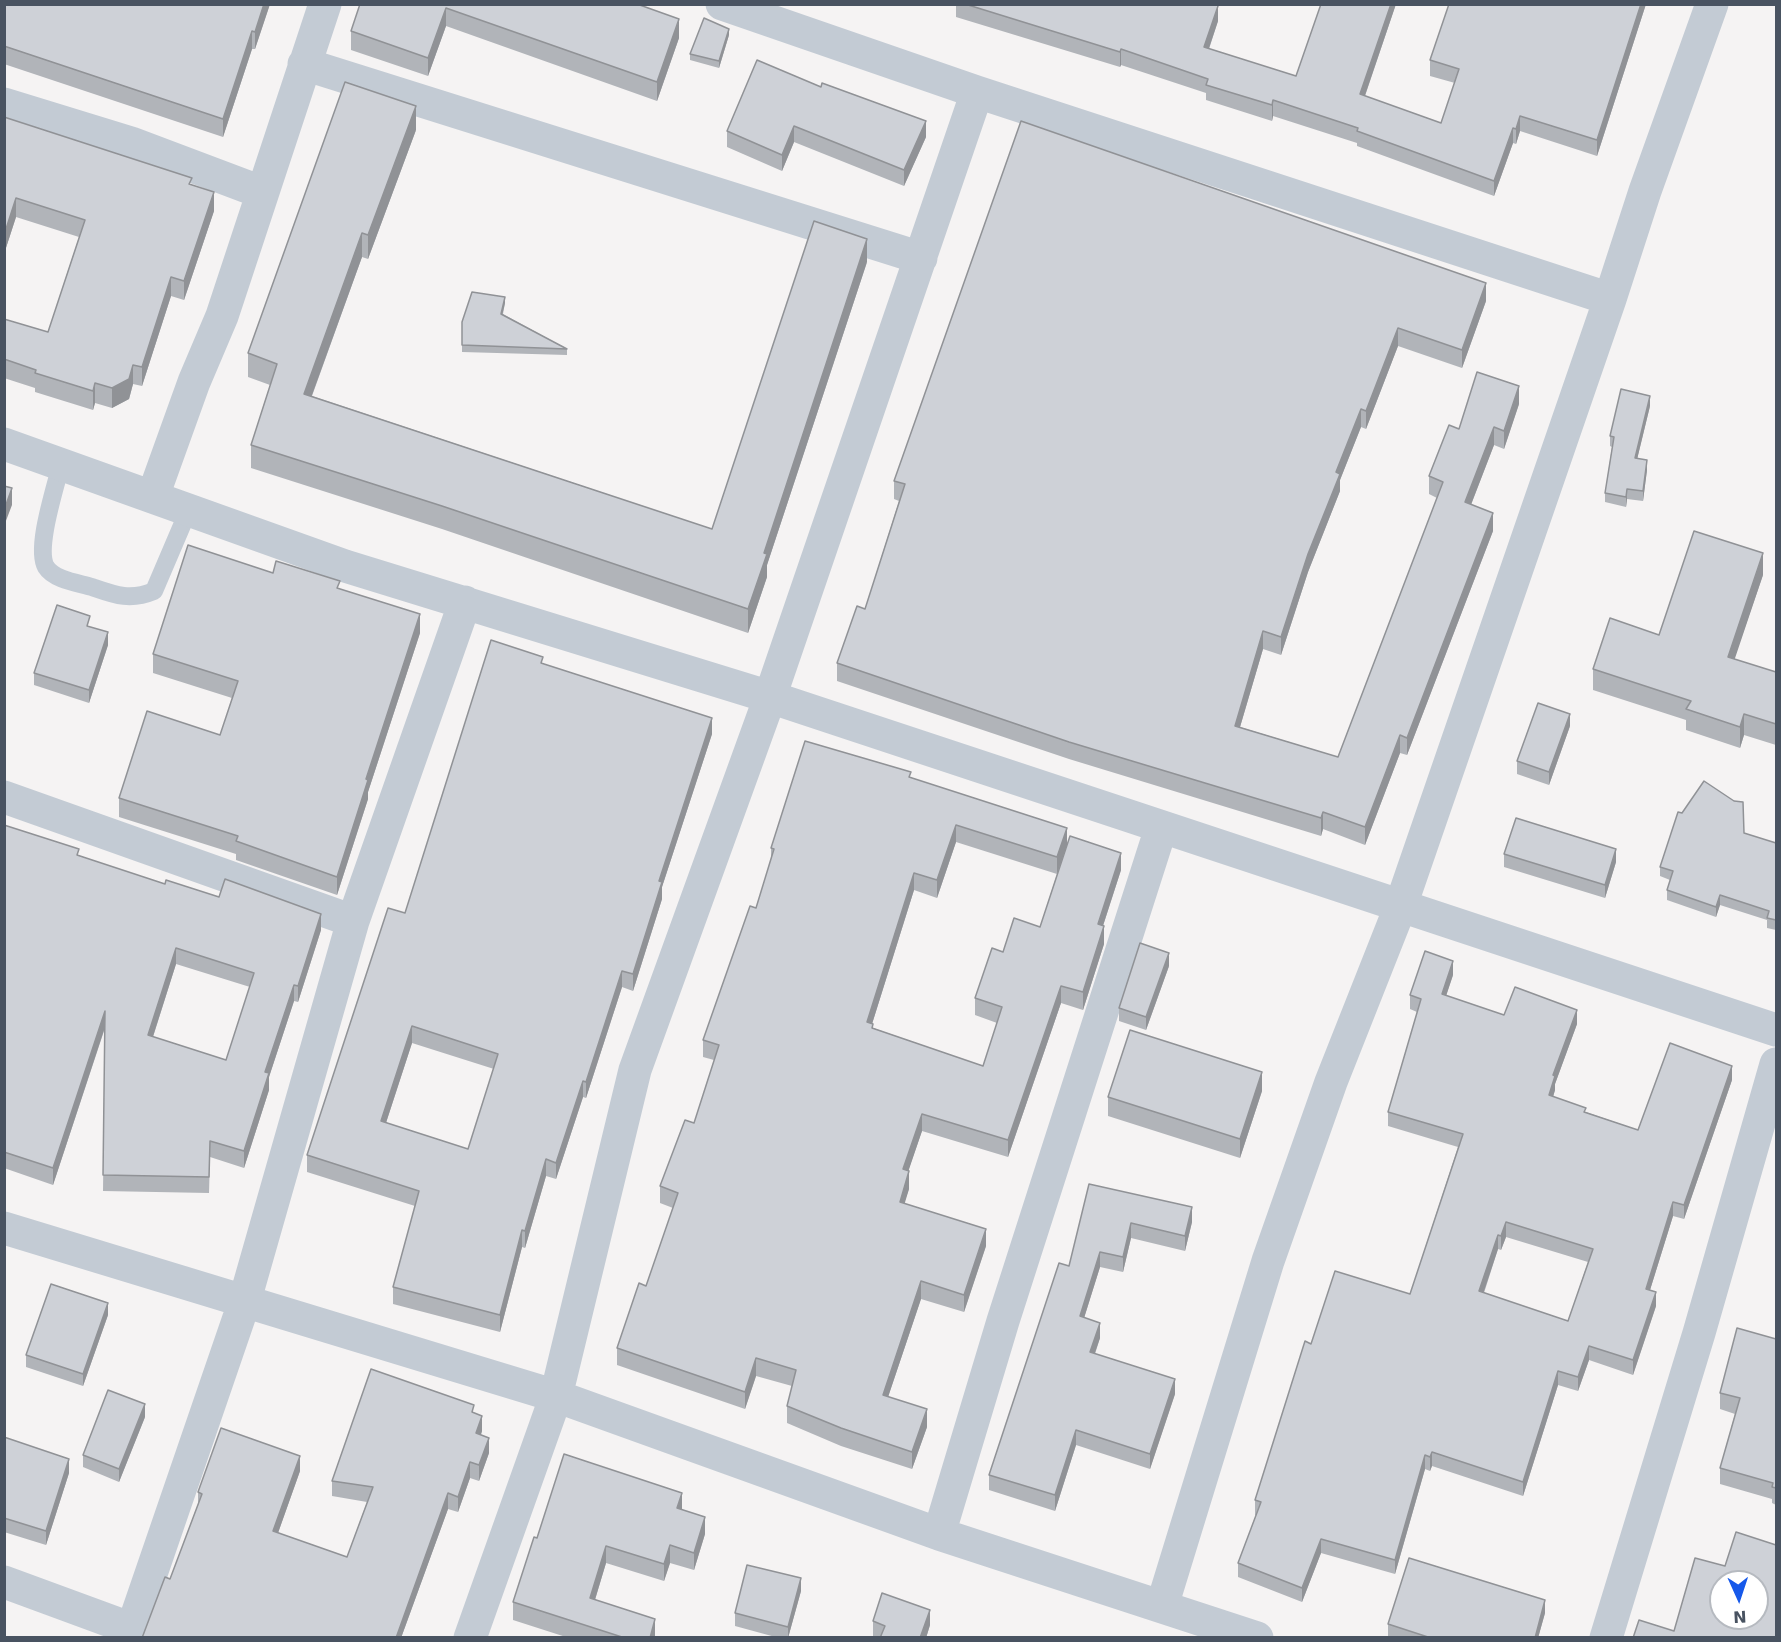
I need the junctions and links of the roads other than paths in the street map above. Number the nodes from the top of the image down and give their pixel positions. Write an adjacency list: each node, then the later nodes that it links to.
1 (325, 4): 4 (street)
2 (722, 4): 5 (street)
3 (1712, 4): 9 (street)
4 (304, 64): 7 (street); 8 (street)
5 (977, 92): 8 (street); 9 (street)
6 (4, 104): 7 (street)
7 (261, 192): 12 (street)
8 (921, 258): 15 (street)
9 (1610, 299): 18 (street)
10 (4, 444): 11 (street)
11 (62, 464): 12 (street); 13 (lane)
12 (153, 495): 13 (street)
13 (189, 509): 14 (street)
14 (465, 602): 15 (street); 19 (street)
15 (770, 698): 17 (street); 24 (street)
16 (4, 797): 19 (street)
17 (1161, 828): 18 (street); 25 (street)
18 (1401, 905): 20 (street); 27 (street)
19 (353, 921): 23 (street)
20 (1776, 1030)
21 (1776, 1064): 31 (street)
22 (4, 1228): 23 (street)
23 (244, 1303): 24 (street); 28 (street)
24 (556, 1396): 25 (street); 30 (street)
25 (939, 1534): 27 (street)
26 (4, 1582): 28 (street)
27 (1162, 1606): 29 (street)
28 (130, 1633)
29 (1250, 1636)
30 (470, 1638)
31 (1605, 1638)

